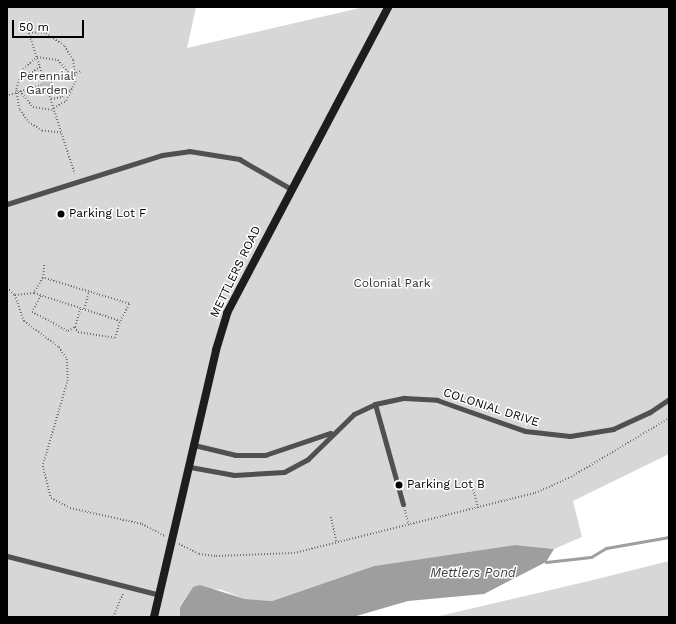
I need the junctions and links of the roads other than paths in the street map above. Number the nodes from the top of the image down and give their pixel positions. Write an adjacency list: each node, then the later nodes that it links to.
1 (388, 7): 2 (street, METTLERS ROAD)
2 (291, 188): 3 (lane); 7 (street, METTLERS ROAD)
3 (7, 204)
4 (669, 399): 5 (lane, COLONIAL DRIVE)
5 (375, 404): 6 (lane, COLONIAL DRIVE); 9 (lane)
6 (331, 433): 7 (lane, COLONIAL DRIVE); 8 (lane, COLONIAL DRIVE)
7 (194, 446): 8 (street, METTLERS ROAD)
8 (190, 467): 11 (street, METTLERS ROAD)
9 (403, 504)
10 (7, 556): 11 (lane)
11 (160, 595): 12 (street, METTLERS ROAD)
12 (154, 617)

